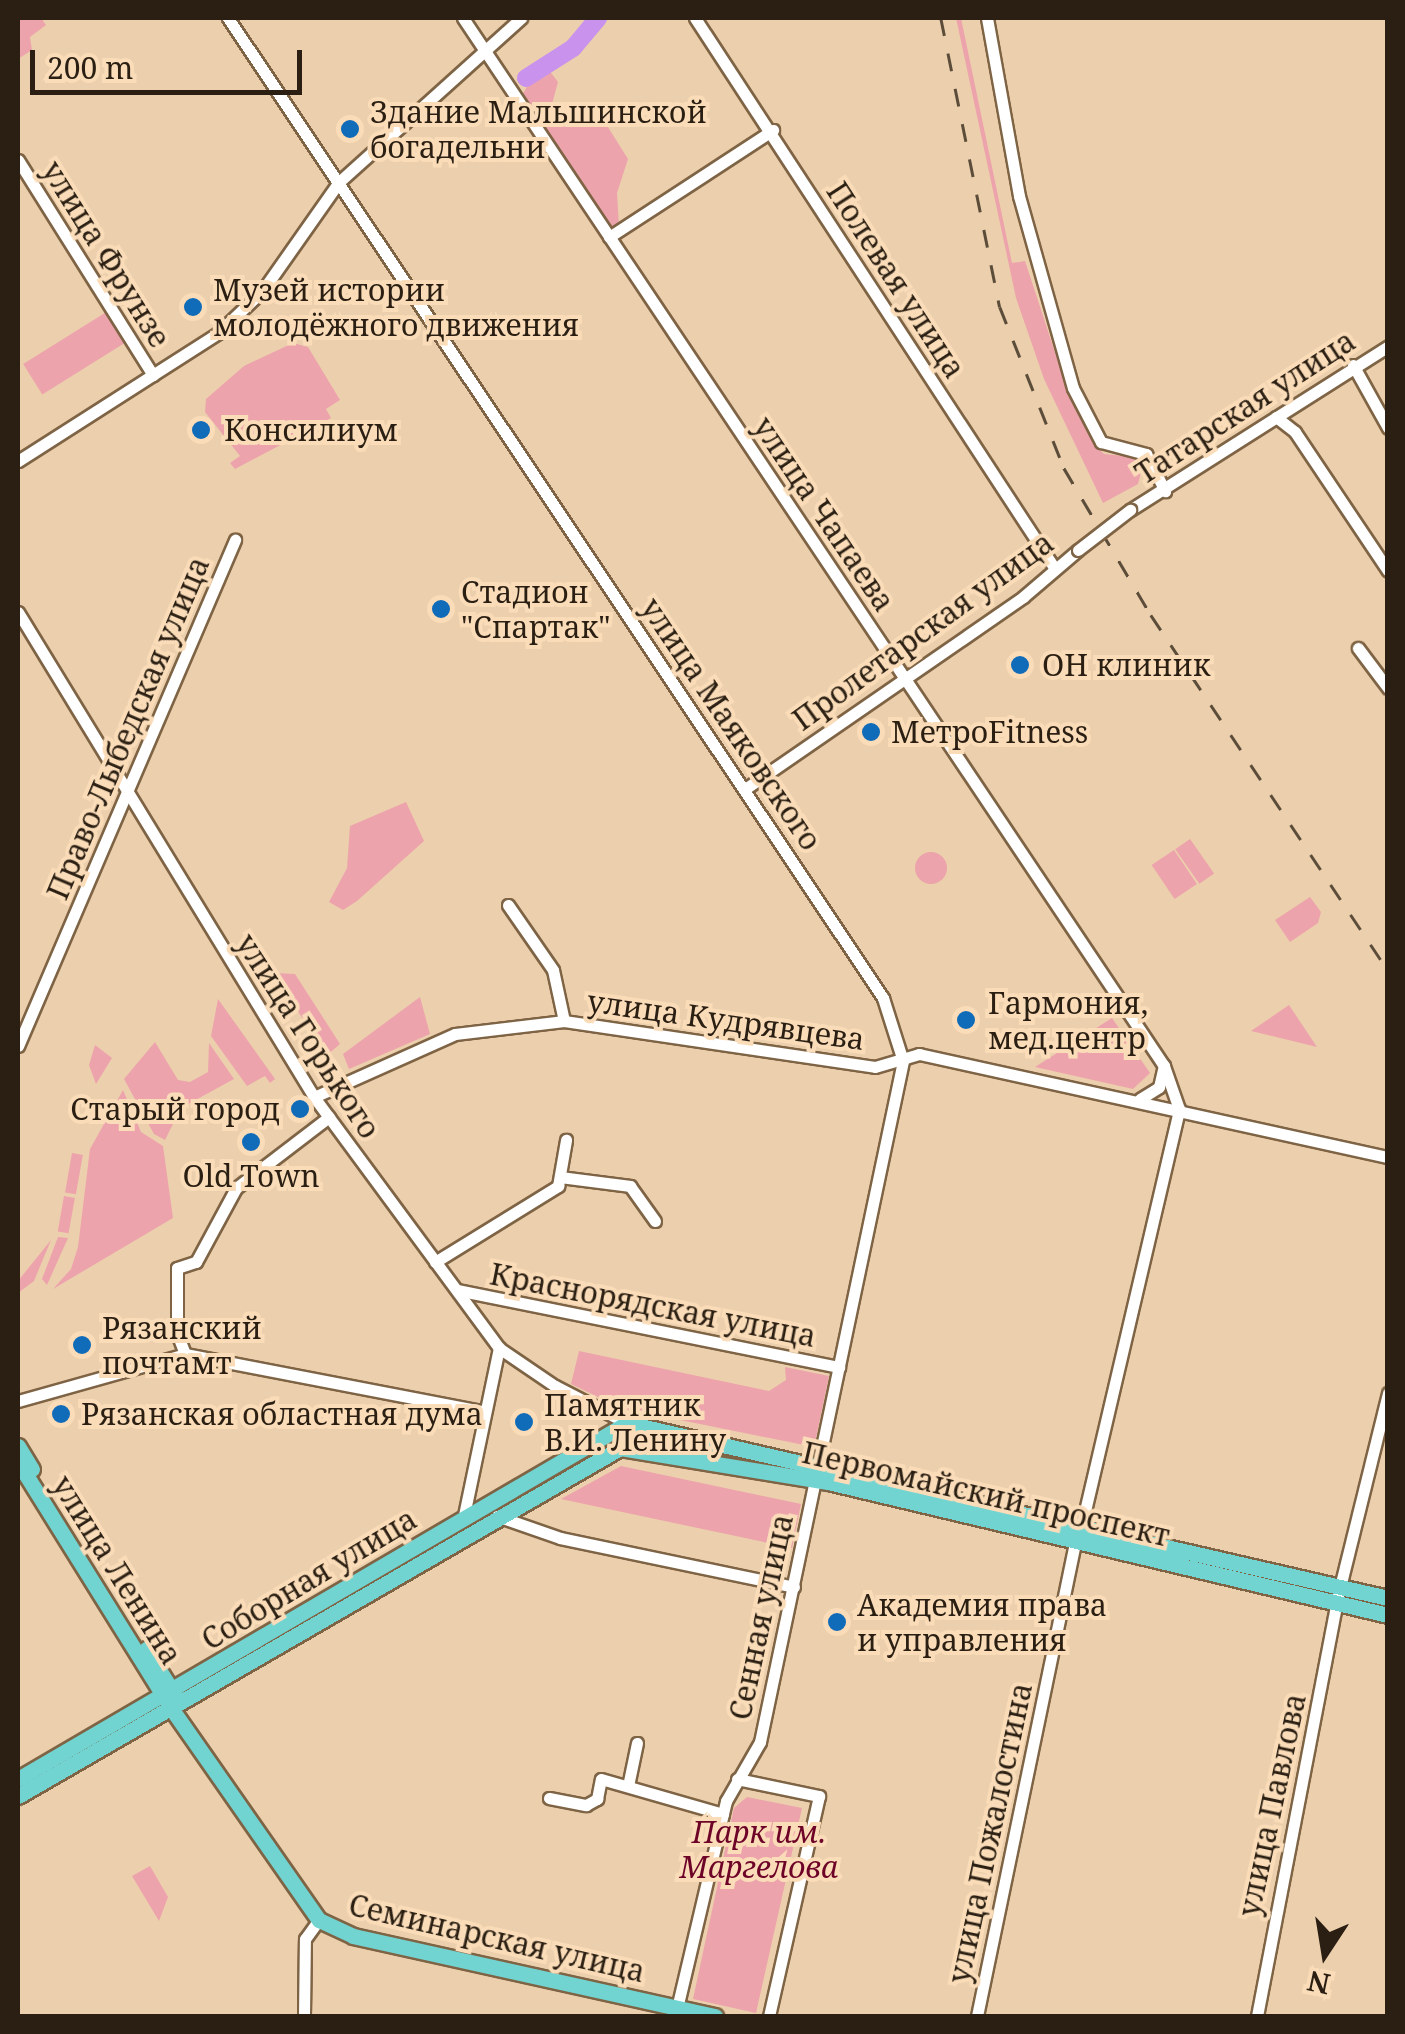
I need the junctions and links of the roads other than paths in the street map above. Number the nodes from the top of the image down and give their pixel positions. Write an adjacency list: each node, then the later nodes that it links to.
1 (228, 18): 9 (street, улица Маяковского)
2 (463, 18): 6 (street, улица Чапаева)
3 (521, 18): 6 (street)
4 (695, 18): 7 (street, Полевая улица)
5 (987, 18): 17 (street)
6 (486, 52): 9 (street); 10 (street, улица Чапаева)
7 (773, 130): 10 (street); 20 (street, Полевая улица)
8 (18, 160): 13 (street, улица Фрунзе)
9 (338, 182): 13 (street); 26 (street, улица Маяковского)
10 (609, 237): 24 (street, улица Чапаева)
11 (1388, 346): 12 (street, Татарская улица)
12 (1352, 365): 14 (street, Татарская улица); 15 (street)
13 (153, 375): 16 (street)
14 (1276, 417): 17 (street, Татарская улица); 21 (street)
15 (1388, 428)
16 (18, 461)
17 (1165, 491): 18 (street, Татарская улица)
18 (1130, 510): 20 (street, Пролетарская улица, bridge)
19 (235, 540): 27 (street, Право-Лыбедская улица)
20 (1055, 569): 24 (street, Пролетарская улица)
21 (1388, 572)
22 (18, 612): 27 (street, улица Горького)
23 (1358, 648): 25 (street)
24 (905, 680): 26 (street, Пролетарская улица); 32 (street, улица Чапаева)
25 (1388, 688)
26 (745, 790): 31 (street, улица Маяковского)
27 (129, 797): 30 (street, Право-Лыбедская улица); 34 (street, улица Горького)
28 (508, 905): 29 (street)
29 (564, 1022): 31 (street, улица Кудрявцева); 34 (street, улица Кудрявцева)
30 (18, 1046)
31 (903, 1061): 35 (street, улица Кудрявцева); 47 (street, улица Маяковского)
32 (1164, 1066): 33 (street, улица Чапаева); 35 (street)
33 (1171, 1086): 36 (street); 37 (street, улица Чапаева)
34 (314, 1096): 38 (street, улица Горького)
35 (1137, 1100): 36 (street, улица Кудрявцева)
36 (1156, 1104): 37 (street, улица Кудрявцева)
37 (1179, 1109): 40 (street, улица Кудрявцева); 58 (street, улица Пожалостина)
38 (329, 1117): 43 (street, улица Горького); 46 (street)
39 (566, 1140): 41 (street)
40 (1388, 1157)
41 (560, 1177): 42 (street); 43 (street)
42 (655, 1221)
43 (435, 1262): 44 (street, улица Горького)
44 (457, 1290): 45 (street, улица Горького); 47 (street, Краснорядская улица)
45 (499, 1348): 51 (street, улица Горького); 57 (street)
46 (185, 1354): 49 (street); 50 (street)
47 (840, 1368): 55 (street, улица Маяковского)
48 (1388, 1393): 60 (street, улица Павлова)
49 (18, 1401)
50 (480, 1411)
51 (627, 1423): 55 (main road, Первомайский проспект); 57 (main road, Соборная улица)
52 (18, 1446): 63 (main road, улица Ленина)
53 (620, 1448): 55 (main road, Первомайский проспект); 56 (main road, Соборная улица)
54 (18, 1462): 63 (main road, улица Ленина)
55 (816, 1473): 58 (main road, Первомайский проспект); 59 (street, Сенная улица)
56 (497, 1516): 59 (street); 63 (main road, Соборная улица)
57 (463, 1520): 63 (main road, Соборная улица)
58 (1078, 1536): 60 (main road, Первомайский проспект); 77 (street, улица Пожалостина)
59 (794, 1587): 65 (street, Сенная улица)
60 (1338, 1595): 61 (main road, Первомайский проспект); 62 (main road, Первомайский проспект); 73 (street, улица Павлова)
61 (1388, 1598)
62 (1388, 1615)
63 (171, 1699): 66 (main road, Соборная улица); 68 (main road, Соборная улица); 71 (main road, Семинарская улица)
64 (637, 1742): 67 (street)
65 (738, 1778): 70 (street, Сенная улица); 76 (street)
66 (18, 1779)
67 (628, 1786): 69 (street); 70 (street)
68 (18, 1796)
69 (549, 1798)
70 (723, 1814): 72 (street, Сенная улица)
71 (319, 1920): 72 (main road, Семинарская улица); 74 (street)
72 (677, 2008): 75 (main road, Семинарская улица)
73 (1258, 2015)
74 (304, 2016)
75 (715, 2016)
76 (769, 2016)
77 (978, 2016)

